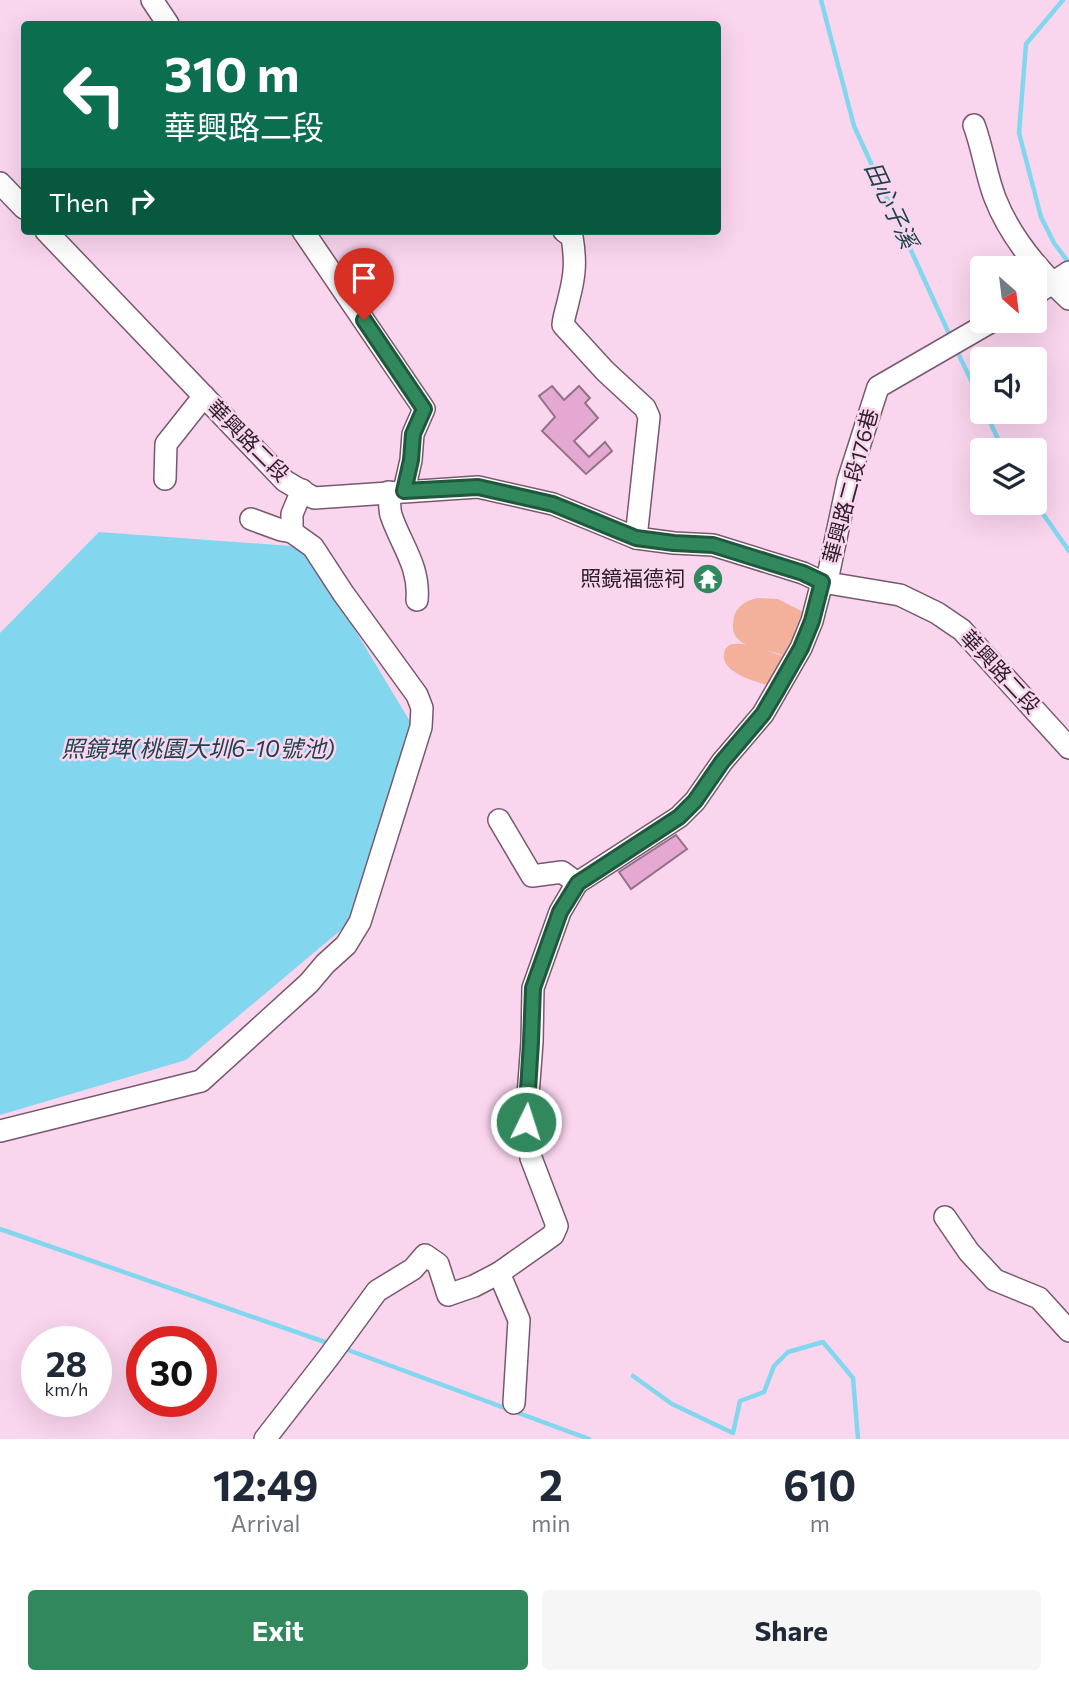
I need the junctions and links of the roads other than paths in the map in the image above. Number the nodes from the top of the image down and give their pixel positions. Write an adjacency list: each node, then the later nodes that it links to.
1 (152, 0): 2 (street)
2 (166, 21)
3 (974, 125): 9 (street)
4 (0, 183): 5 (street)
5 (21, 205)
6 (50, 235): 13 (street, 華興路二段)
7 (306, 235): 16 (street)
8 (569, 235): 19 (street)
9 (1063, 277): 10 (street); 11 (street)
10 (1047, 287)
11 (1069, 299)
12 (973, 333): 20 (street, 華興路二段176巷)
13 (204, 396): 14 (street); 15 (street, 華興路二段)
14 (165, 479)
15 (302, 491): 16 (street, 華興路二段); 18 (street)
16 (397, 492): 19 (street, 華興路二段); 21 (street)
17 (251, 519): 18 (street)
18 (292, 532): 25 (street)
19 (636, 538): 20 (street, 華興路二段)
20 (822, 582): 22 (street, 華興路二段); 24 (street, 華興路二段176巷)
21 (417, 600)
22 (1069, 748)
23 (499, 820): 24 (street)
24 (578, 883): 27 (street)
25 (0, 1131)
26 (945, 1217): 28 (street)
27 (499, 1273): 29 (street); 30 (street)
28 (1069, 1331)
29 (514, 1403)
30 (265, 1439)

